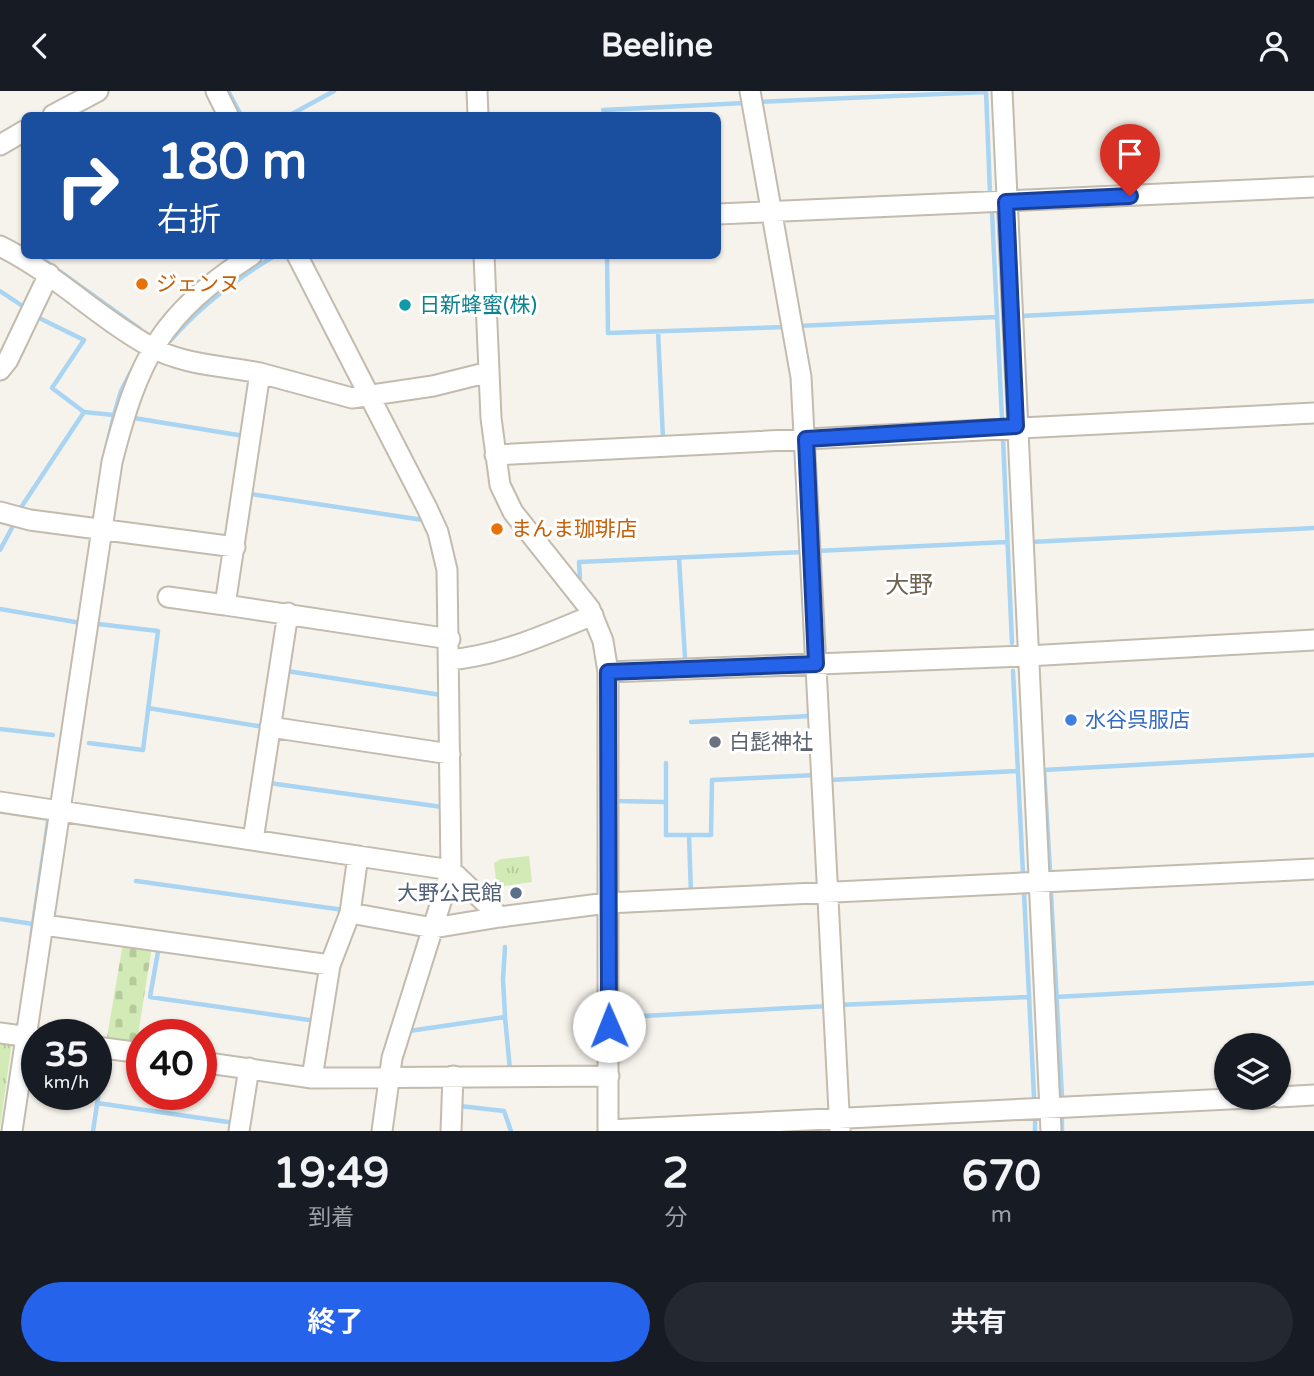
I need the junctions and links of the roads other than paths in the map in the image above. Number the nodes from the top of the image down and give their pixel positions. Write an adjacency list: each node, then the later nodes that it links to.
1 (98, 91): 6 (street)
2 (216, 91): 7 (street)
3 (477, 91): 8 (street)
4 (750, 91): 13 (street)
5 (1002, 91): 12 (street)
6 (59, 112)
7 (226, 112)
8 (478, 112)
9 (21, 133): 10 (street)
10 (0, 145)
11 (1314, 187): 12 (street)
12 (1006, 202): 13 (street); 28 (street)
13 (771, 211): 14 (street); 29 (street)
14 (721, 214)
15 (0, 246): 16 (street)
16 (21, 258)
17 (23, 259): 21 (street)
18 (246, 259): 22 (street)
19 (299, 259): 26 (street)
20 (484, 259): 24 (street)
21 (49, 274): 22 (street); 23 (street)
22 (152, 348): 25 (street); 32 (street)
23 (0, 370)
24 (489, 372): 26 (street); 30 (street)
25 (260, 373): 26 (street); 33 (street)
26 (369, 398): 38 (street)
27 (1314, 413): 28 (street)
28 (1016, 426): 29 (street); 40 (street)
29 (806, 439): 30 (street); 42 (street)
30 (495, 455): 37 (street)
31 (0, 512): 32 (street)
32 (103, 527): 33 (street); 47 (street)
33 (235, 547): 35 (street)
34 (168, 597): 35 (street)
35 (225, 605): 36 (street)
36 (288, 613): 38 (street); 44 (street)
37 (593, 615): 41 (street); 43 (street)
38 (450, 639): 41 (street)
39 (1314, 640): 40 (street)
40 (1027, 656): 42 (street); 52 (street)
41 (449, 660): 45 (street)
42 (816, 664): 43 (street); 53 (street)
43 (608, 672): 54 (street)
44 (270, 727): 45 (street); 48 (street)
45 (450, 754): 51 (street)
46 (0, 802): 47 (street)
47 (60, 811): 48 (street); 57 (street)
48 (253, 840): 49 (street)
49 (358, 856): 51 (street); 55 (street)
50 (1314, 869): 52 (street)
51 (451, 870): 56 (street); 58 (street)
52 (1038, 882): 53 (street); 73 (street)
53 (829, 894): 54 (street); 74 (street)
54 (607, 903): 56 (street); 67 (street)
55 (350, 913): 58 (street); 59 (street)
56 (500, 917): 58 (street)
57 (44, 925): 59 (street); 60 (street)
58 (433, 928): 65 (street)
59 (330, 965): 68 (street)
60 (33, 1019)
61 (0, 1033): 62 (street)
62 (21, 1036)
63 (217, 1064): 64 (street)
64 (249, 1068): 68 (street); 77 (street)
65 (388, 1075): 66 (street); 68 (street); 78 (street)
66 (453, 1076): 67 (street); 79 (street)
67 (609, 1076): 75 (street)
68 (312, 1078)
69 (21, 1086): 76 (street)
70 (1314, 1095): 71 (street)
71 (1291, 1096)
72 (1214, 1100): 73 (street)
73 (1049, 1108): 74 (street); 80 (street)
74 (840, 1125): 75 (street)
75 (608, 1130)
76 (12, 1131)
77 (239, 1131)
78 (382, 1131)
79 (451, 1131)
80 (1051, 1131)

